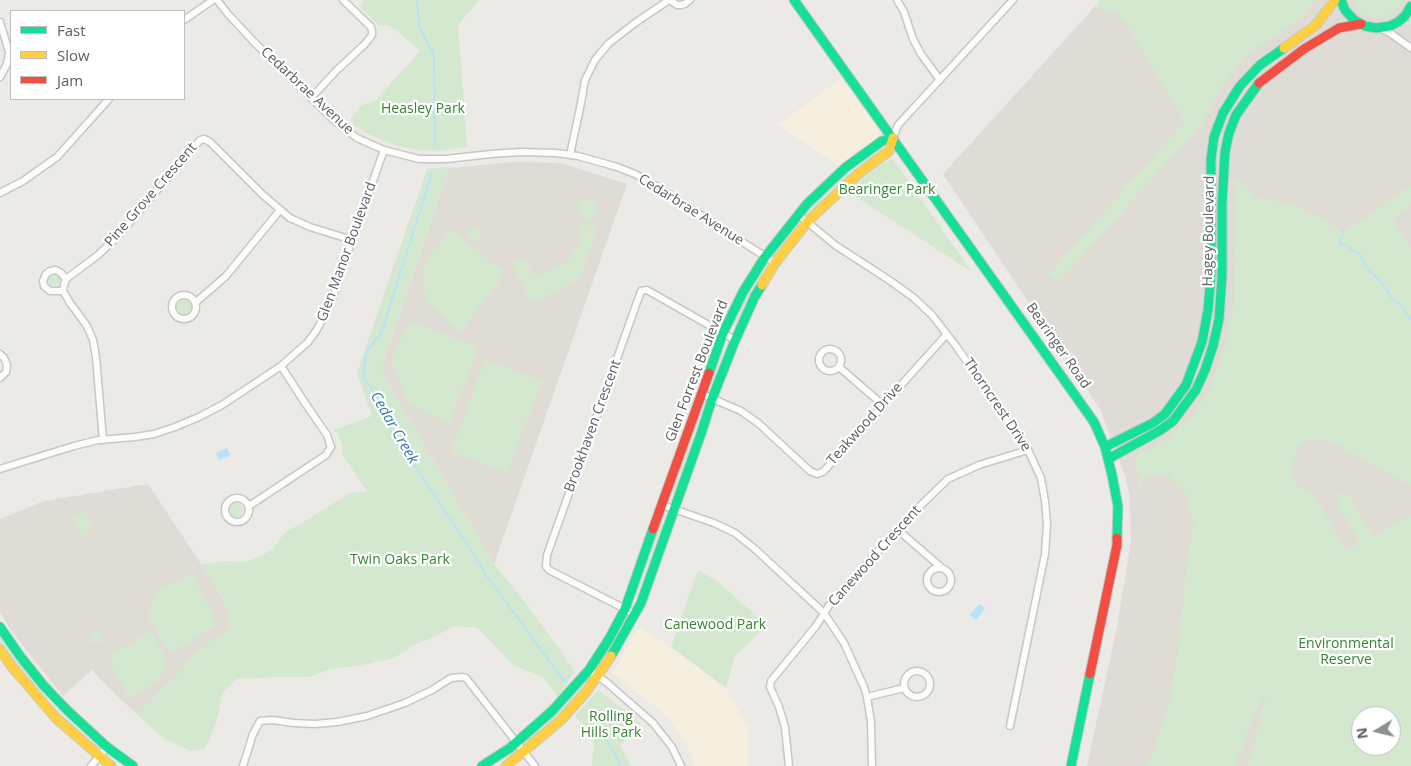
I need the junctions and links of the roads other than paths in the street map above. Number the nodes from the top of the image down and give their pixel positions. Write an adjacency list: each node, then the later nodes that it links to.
1 (213, 0): 12 (street)
2 (217, 0): 20 (street, Cedarbrae Avenue)
3 (343, 0): 20 (street)
4 (670, 0): 5 (street); 24 (street)
5 (690, 0)
6 (794, 0): 22 (street, Bearinger Road)
7 (897, 0): 19 (street)
8 (1012, 0): 19 (street)
9 (1334, 0): 46 (street, Hagey Boulevard)
10 (1341, 0): 14 (street)
11 (1411, 6): 15 (street)
12 (185, 19)
13 (0, 22): 17 (street)
14 (1361, 24): 15 (street); 48 (street, Hagey Boulevard)
15 (1380, 28): 16 (street)
16 (1411, 48)
17 (10, 52): 18 (street)
18 (0, 77)
19 (940, 80): 22 (street)
20 (311, 98): 23 (street, Cedarbrae Avenue)
21 (107, 100): 25 (street)
22 (893, 138): 27 (street, Glen Forrest Boulevard); 28 (street, Glen Forrest Boulevard); 46 (street, Bearinger Road)
23 (384, 150): 24 (street, Cedarbrae Avenue); 29 (street, Glen Manor Boulevard)
24 (570, 155): 30 (street, Cedarbrae Avenue)
25 (0, 193)
26 (280, 210): 29 (street, Pine Grove Crescent); 32 (street, Pine Grove Crescent); 34 (street)
27 (799, 215): 28 (street, Thorncrest Drive); 30 (street, Glen Forrest Boulevard)
28 (808, 221): 31 (street, Glen Forrest Boulevard); 36 (street, Thorncrest Drive)
29 (352, 240): 39 (street, Glen Manor Boulevard)
30 (765, 257): 31 (street, Cedarbrae Avenue); 35 (street, Glen Forrest Boulevard)
31 (774, 263): 37 (street, Glen Forrest Boulevard)
32 (66, 279): 33 (street); 33 (street)
33 (63, 291): 45 (street)
34 (195, 303)
35 (723, 333): 37 (street, Brookhaven Crescent); 42 (street, Glen Forrest Boulevard); 55 (street, Brookhaven Crescent)
36 (947, 334): 44 (street, Teakwood Drive); 47 (street, Thorncrest Drive)
37 (735, 340): 43 (street, Glen Forrest Boulevard)
38 (0, 354): 41 (street)
39 (281, 366): 45 (street, Glen Manor Boulevard); 51 (street)
40 (839, 367): 44 (street)
41 (0, 378)
42 (702, 394): 43 (street, Teakwood Drive); 50 (street, Glen Forrest Boulevard)
43 (712, 399): 44 (street, Teakwood Drive); 52 (street, Glen Forrest Boulevard)
44 (883, 405)
45 (103, 440): 49 (street, Glen Manor Boulevard)
46 (1105, 447): 48 (street, Bearinger Road)
47 (1028, 450): 53 (street, Canewood Crescent); 66 (street, Thorncrest Drive)
48 (1108, 459): 81 (street, Bearinger Road)
49 (0, 469)
50 (662, 505): 52 (street); 55 (street, Glen Forrest Boulevard)
51 (249, 506)
52 (674, 510): 56 (street); 57 (street, Glen Forrest Boulevard)
53 (898, 530): 54 (street); 56 (street, Canewood Crescent)
54 (942, 568)
55 (625, 609): 57 (street, Brookhaven Crescent); 60 (street, Glen Forrest Boulevard)
56 (824, 613): 65 (street); 79 (street, Canewood Crescent)
57 (635, 614): 61 (street, Glen Forrest Boulevard)
58 (0, 627): 62 (street)
59 (0, 650): 64 (street)
60 (589, 670): 61 (street); 67 (street, Glen Forrest Boulevard)
61 (598, 676): 69 (street, Glen Forrest Boulevard); 78 (street)
62 (44, 686): 64 (street); 68 (street)
63 (904, 688): 63 (street); 65 (street)
64 (35, 693): 70 (street)
65 (867, 697): 80 (street)
66 (1010, 726)
67 (517, 742): 69 (street); 74 (street); 75 (street, Glen Forrest Boulevard)
68 (107, 747): 70 (street); 73 (street)
69 (524, 752): 76 (street, Glen Forrest Boulevard); 77 (street)
70 (99, 757): 71 (street); 72 (street)
71 (91, 766)
72 (111, 766)
73 (133, 766)
74 (243, 766)
75 (482, 766)
76 (506, 766)
77 (535, 766)
78 (681, 766)
79 (789, 766)
80 (872, 766)
81 (1071, 766)

